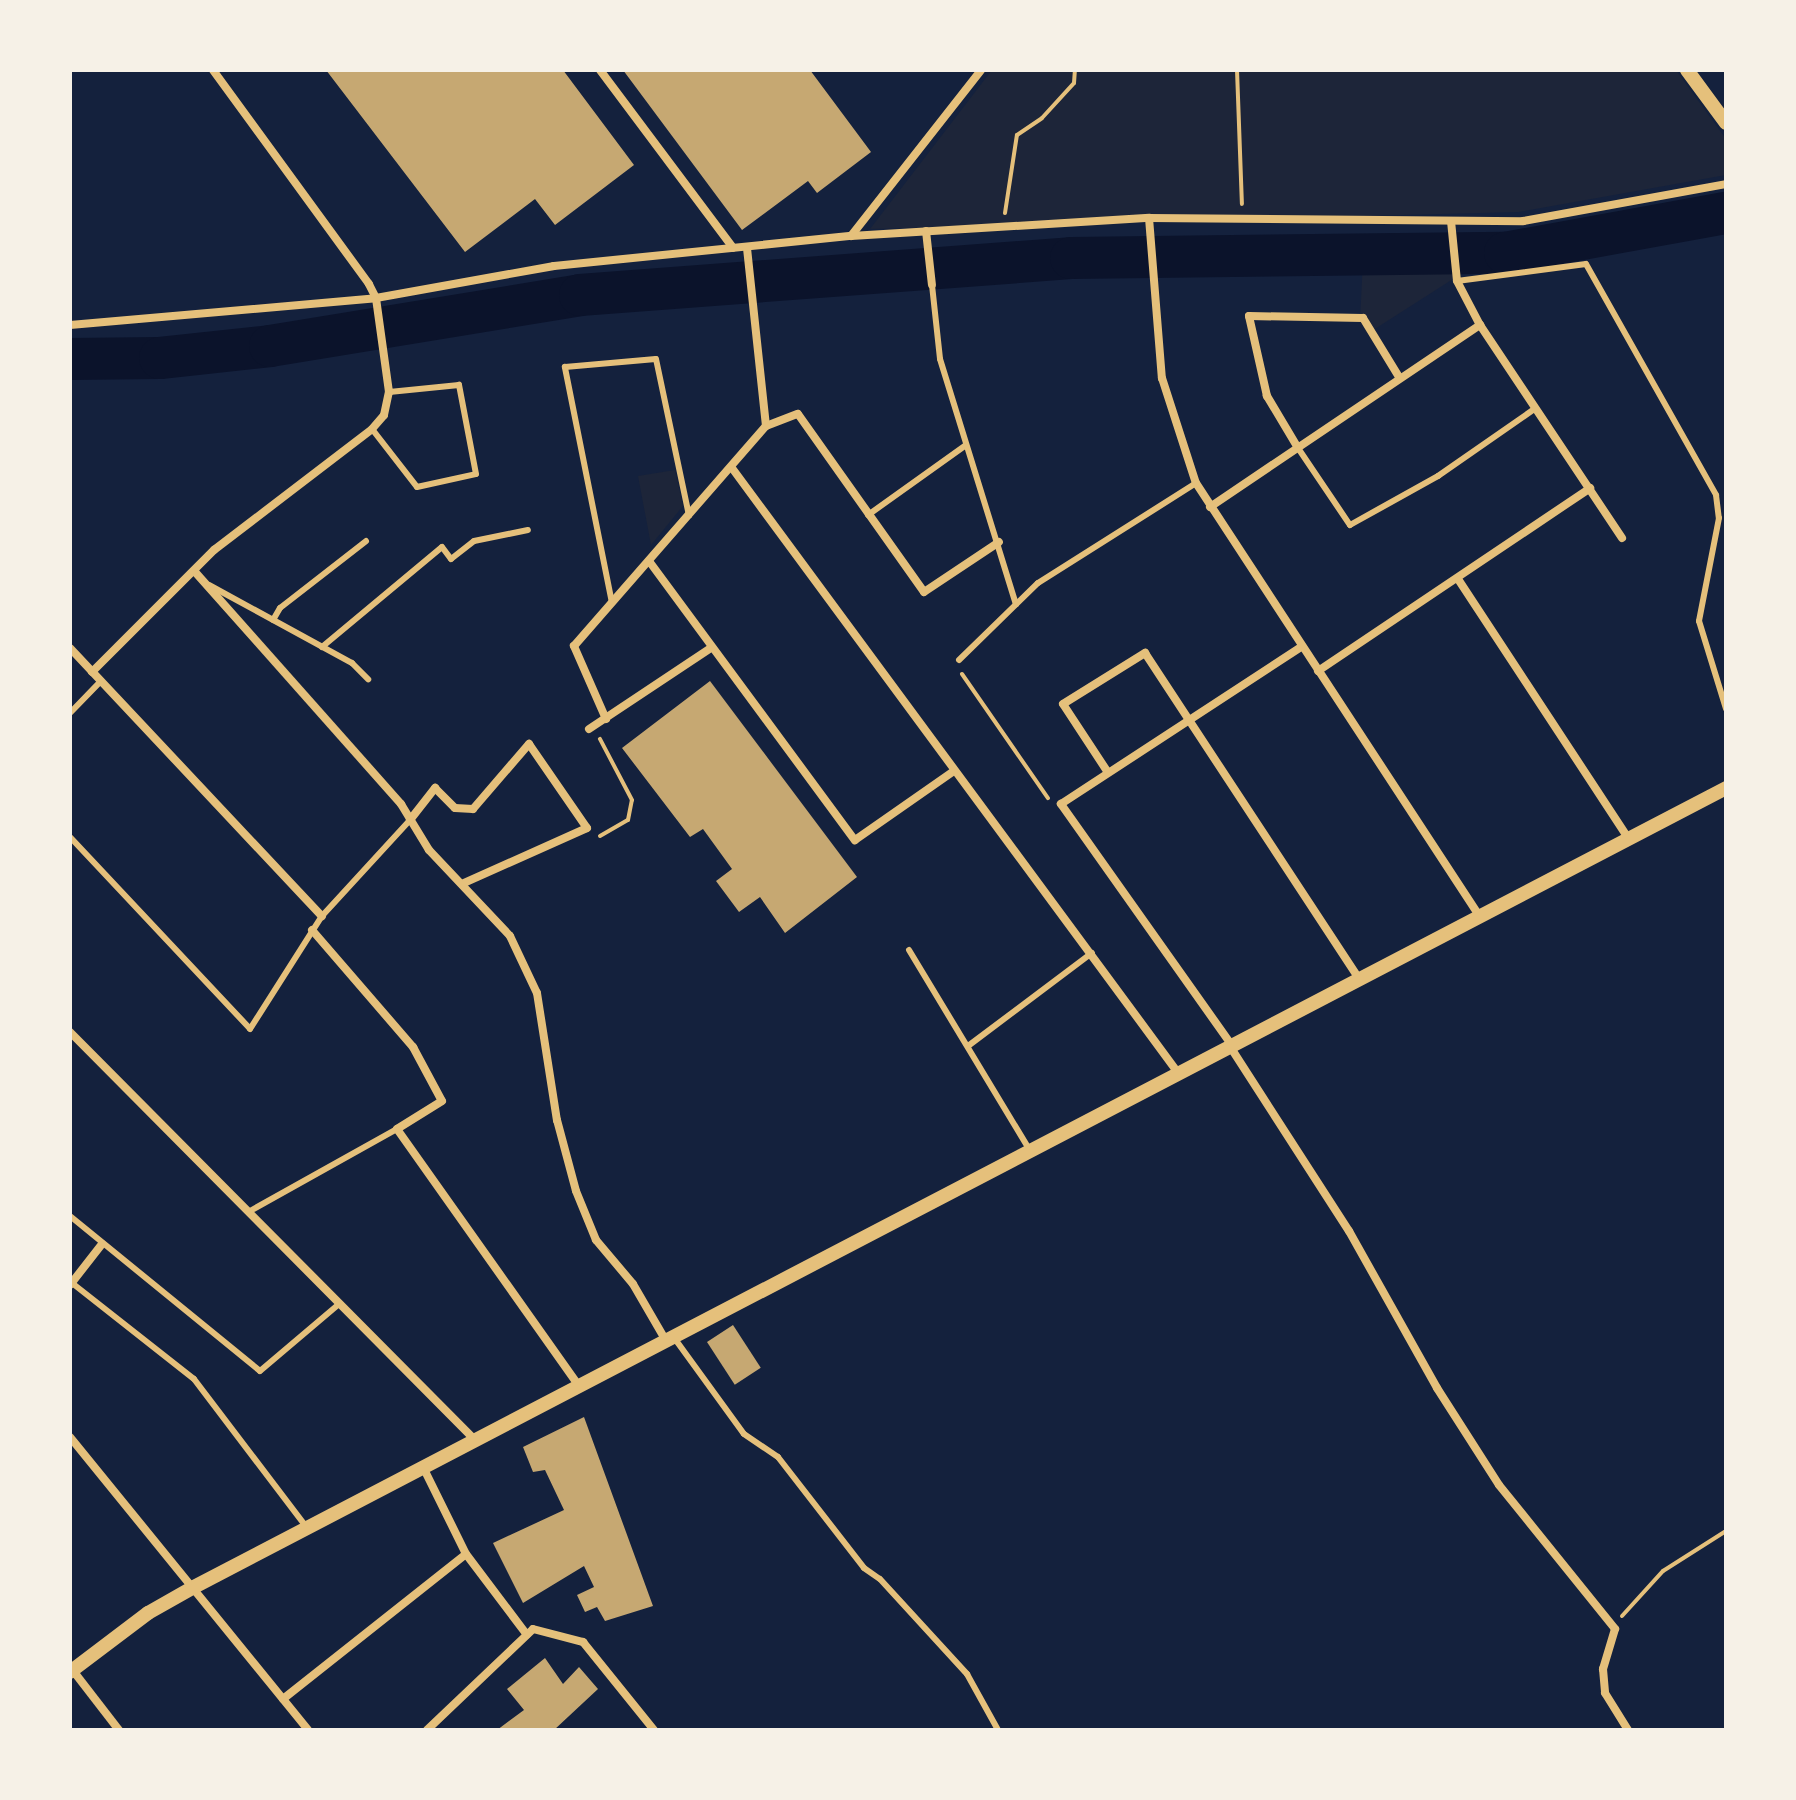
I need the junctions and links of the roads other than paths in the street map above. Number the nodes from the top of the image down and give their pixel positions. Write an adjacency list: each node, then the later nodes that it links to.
1 (213, 70): 15 (street)
2 (600, 70): 12 (street)
3 (981, 70): 10 (street)
4 (1687, 70): 5 (street)
5 (1726, 123)
6 (1726, 184): 8 (street)
7 (1149, 218): 8 (street); 9 (street); 26 (street)
8 (1451, 221): 13 (street)
9 (926, 231): 10 (street); 14 (street)
10 (851, 236): 11 (street)
11 (747, 247): 12 (street); 21 (street)
12 (733, 248): 15 (street)
13 (1457, 281): 17 (street); 50 (lane)
14 (932, 285): 23 (lane)
15 (376, 298): 16 (street); 19 (street)
16 (70, 325)
17 (1480, 325): 18 (street); 20 (street)
18 (1399, 377): 24 (street); 24 (street)
19 (389, 392): 22 (street); 22 (lane)
20 (1536, 408): 24 (lane); 27 (street)
21 (766, 426): 25 (street); 29 (street)
22 (372, 429): 36 (street)
23 (966, 445): 29 (lane); 34 (lane)
24 (1298, 448): 28 (street)
25 (732, 468): 30 (street); 55 (street)
26 (1196, 483): 28 (street); 39 (lane)
27 (1590, 488): 32 (street); 37 (street)
28 (1210, 507): 41 (street)
29 (868, 515): 34 (street)
30 (689, 517): 35 (street); 38 (lane)
31 (528, 530): 42 (lane)
32 (1622, 538)
33 (366, 541): 40 (lane)
34 (999, 542): 39 (lane)
35 (649, 561): 38 (street); 44 (street)
36 (197, 576): 40 (lane); 47 (street); 58 (street)
37 (1458, 579): 46 (street); 60 (street)
38 (612, 603): 52 (street)
39 (1016, 605): 45 (lane)
40 (273, 620): 42 (lane)
41 (1302, 646): 46 (street); 53 (street)
42 (322, 647): 48 (lane)
43 (70, 648): 47 (street)
44 (711, 648): 52 (street); 55 (street)
45 (959, 660)
46 (1318, 671): 63 (street)
47 (92, 672): 49 (street)
48 (368, 679)
49 (101, 681): 51 (lane); 62 (street)
50 (1726, 709)
51 (70, 713)
52 (606, 719): 54 (street)
53 (1190, 720): 56 (street); 56 (street); 67 (street)
54 (591, 728)
55 (954, 771): 66 (street)
56 (1107, 771): 70 (street)
57 (1726, 788): 60 (street)
58 (410, 820): 61 (street); 61 (street); 62 (lane)
59 (70, 837): 64 (lane)
60 (1629, 839): 63 (street)
61 (462, 884): 79 (street)
62 (322, 916): 64 (lane)
63 (1480, 917): 67 (street)
64 (312, 930): 72 (street)
65 (909, 950): 69 (lane)
66 (1092, 953): 69 (lane); 71 (street)
67 (1360, 980): 70 (street)
68 (70, 1032): 74 (street)
69 (968, 1046): 73 (lane)
70 (1232, 1048): 71 (street); 95 (street)
71 (1179, 1074): 73 (street)
72 (397, 1129): 74 (lane); 80 (street)
73 (1030, 1150): 79 (street)
74 (250, 1211): 78 (street)
75 (70, 1216): 76 (lane)
76 (102, 1244): 77 (street); 78 (lane)
77 (71, 1284): 84 (lane)
78 (339, 1304): 82 (street)
79 (670, 1339): 80 (street); 94 (lane)
80 (579, 1386): 82 (street)
81 (70, 1437): 86 (street)
82 (475, 1440): 83 (street)
83 (423, 1467): 84 (street); 85 (street)
84 (307, 1528): 86 (street)
85 (466, 1554): 87 (street); 89 (street)
86 (192, 1588): 88 (street); 89 (street)
87 (527, 1635): 92 (street); 93 (street)
88 (71, 1670): 90 (street)
89 (283, 1699): 91 (street)
90 (119, 1730)
91 (308, 1730)
92 (427, 1730)
93 (654, 1730)
94 (998, 1730)
95 (1628, 1730)

